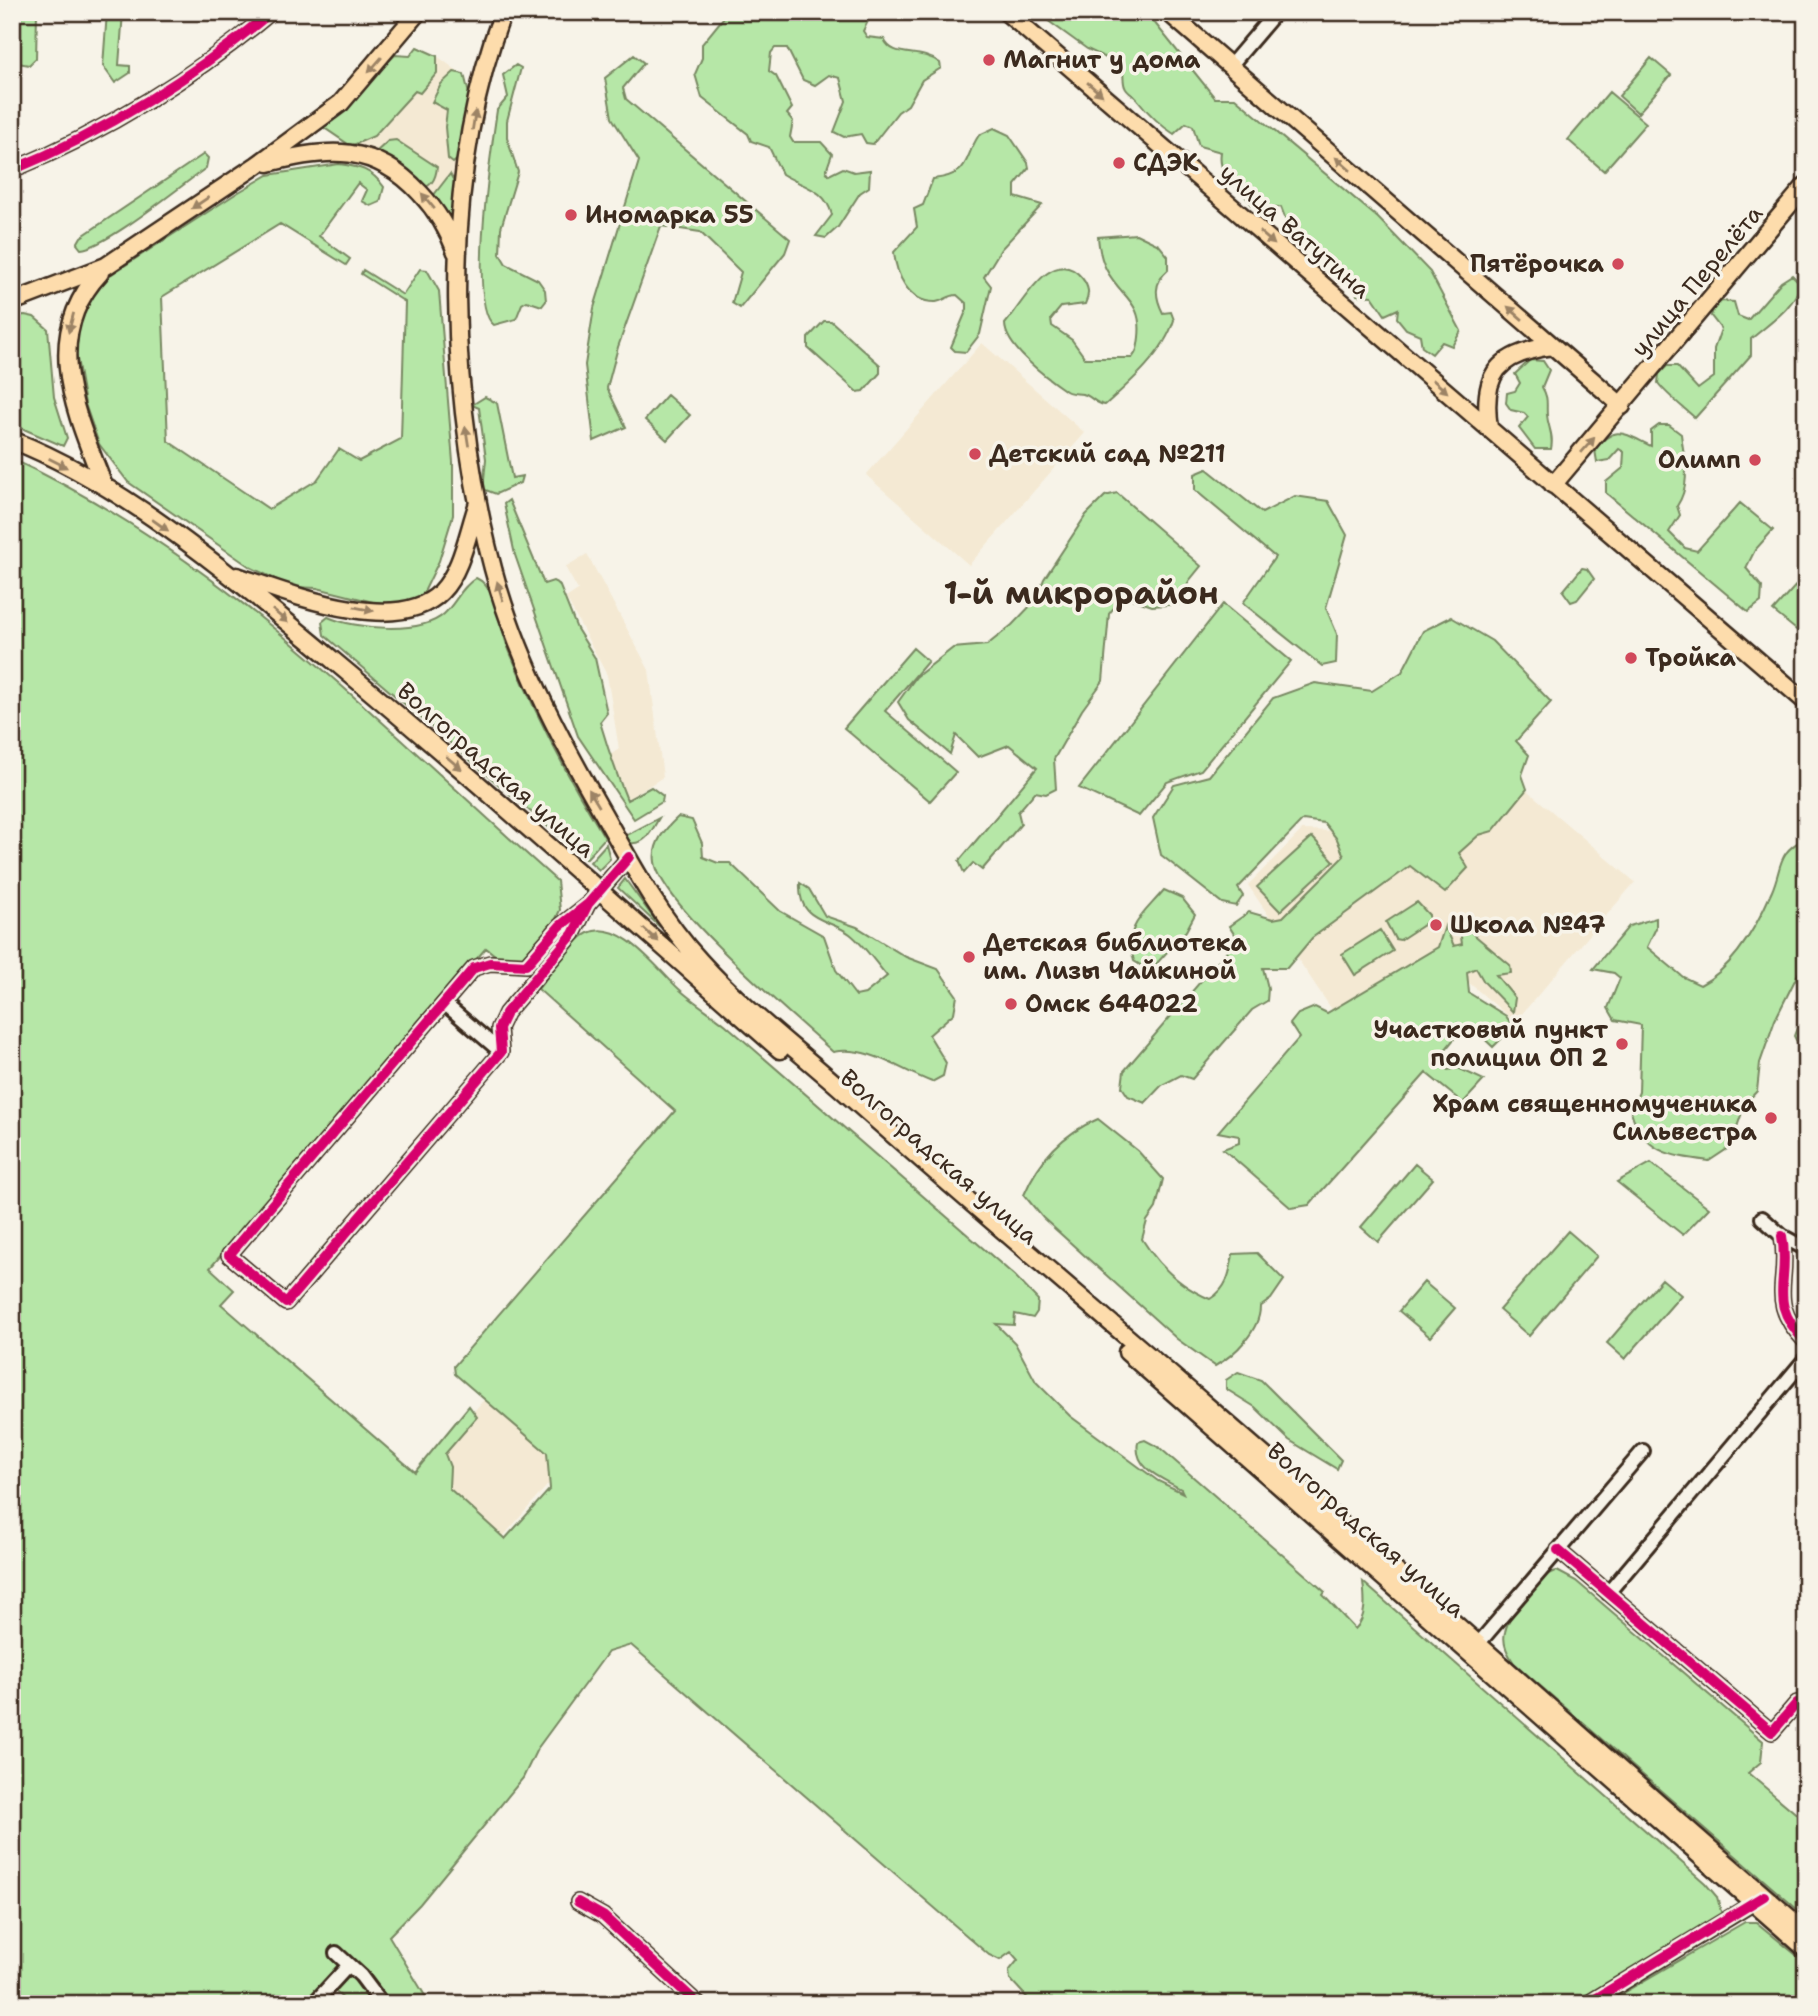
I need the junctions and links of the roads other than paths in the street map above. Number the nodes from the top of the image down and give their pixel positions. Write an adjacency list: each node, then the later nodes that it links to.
1 (271, 12): 9 (street)
2 (418, 12): 8 (main road, one-way to 8)
3 (503, 12): 11 (main road, one-way to 3)
4 (1006, 12): 16 (main road, улица Ватутина, one-way to 16)
5 (1168, 12): 7 (main road)
6 (1276, 12): 7 (street)
7 (1230, 65): 14 (main road, one-way to 7)
8 (257, 165): 11 (main road, one-way to 8); 12 (main road, one-way to 12)
9 (12, 170)
10 (1806, 185): 15 (main road, улица Перелёта)
11 (458, 261): 20 (main road, Волгоградская улица, one-way to 11)
12 (106, 266): 13 (main road); 19 (main road, one-way to 19)
13 (12, 302)
14 (1553, 346): 15 (main road); 16 (main road)
15 (1622, 406): 18 (main road, one-way to 15)
16 (1489, 428): 18 (main road, улица Ватутина)
17 (12, 440): 19 (main road, Волгоградская улица, one-way to 19)
18 (1553, 485): 22 (main road, улица Ватутина)
19 (104, 486): 21 (main road, Волгоградская улица, one-way to 21)
20 (478, 503): 21 (main road, one-way to 20); 23 (main road, Волгоградская улица, one-way to 20)
21 (228, 573): 24 (main road, Волгоградская улица, one-way to 24)
22 (1806, 702)
23 (629, 857): 24 (street); 36 (main road, Волгоградская улица)
24 (601, 889): 25 (street); 38 (main road, Волгоградская улица, one-way to 38)
25 (588, 904): 26 (street); 27 (street)
26 (444, 1003): 27 (street); 27 (street)
27 (501, 1052)
28 (1762, 1218): 29 (street)
29 (1782, 1236): 30 (street); 31 (street)
30 (1806, 1249)
31 (1806, 1342)
32 (1806, 1358): 35 (street)
33 (1643, 1451): 34 (street)
34 (1558, 1550): 35 (street); 36 (street)
35 (1608, 1593): 37 (street)
36 (1479, 1643): 38 (main road, Волгоградская улица)
37 (1806, 1711)
38 (1759, 1900): 40 (main road, Волгоградская улица); 41 (main road, Волгоградская улица); 47 (street)
39 (578, 1902): 46 (street)
40 (1806, 1932)
41 (1806, 1949)
42 (336, 1953): 43 (street)
43 (348, 1966): 44 (street); 45 (street)
44 (313, 2004)
45 (382, 2004)
46 (698, 2004)
47 (1587, 2004)

